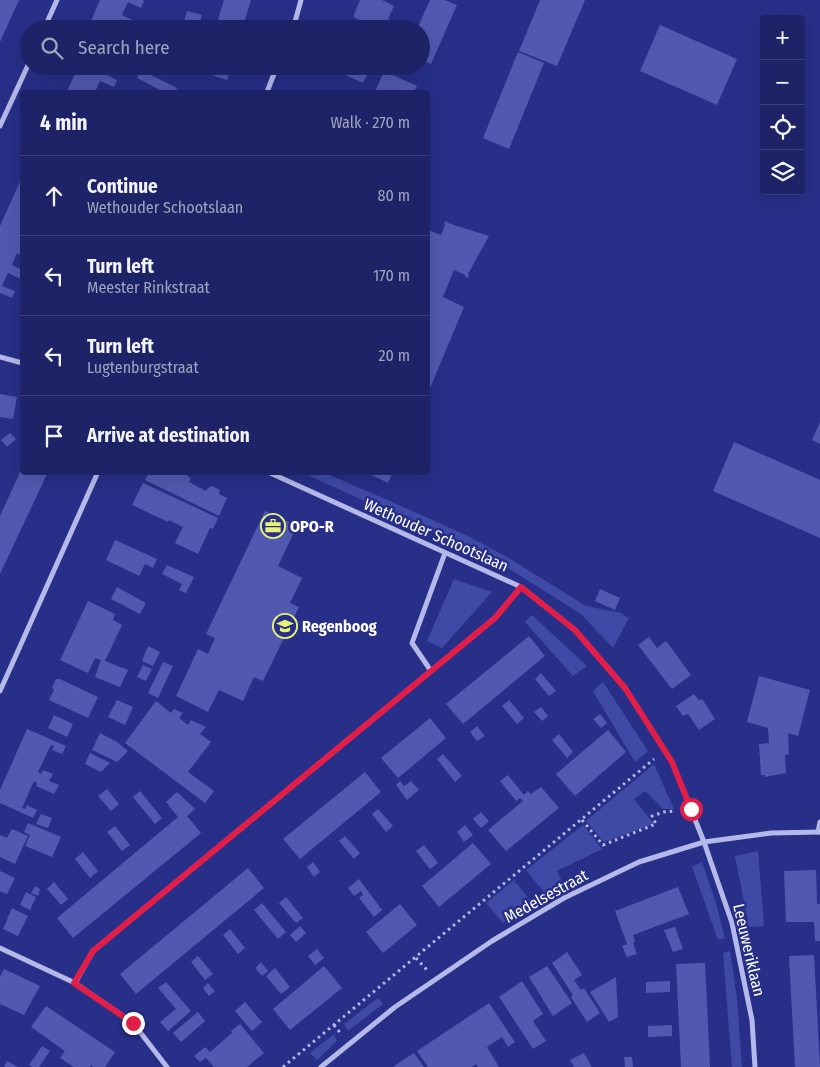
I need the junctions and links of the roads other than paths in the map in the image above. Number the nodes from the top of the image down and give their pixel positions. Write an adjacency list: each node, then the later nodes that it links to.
1 (57, 0): 3 (street)
2 (300, 0): 4 (street)
3 (48, 20)
4 (295, 20)
5 (23, 75): 8 (street)
6 (274, 75): 7 (street)
7 (268, 90)
8 (0, 126)
9 (0, 357): 10 (street)
10 (20, 362)
11 (97, 475): 16 (street)
12 (275, 475): 13 (street, Wethouder Schootslaan)
13 (445, 553): 14 (street, Wethouder Schootslaan); 15 (street)
14 (521, 587): 15 (street); 19 (street, Wethouder Schootslaan)
15 (431, 670): 21 (street)
16 (0, 691)
17 (820, 822): 18 (street)
18 (819, 832): 19 (street, Medelsestraat)
19 (704, 842): 23 (street, Medelsestraat); 24 (street, Leeuweriklaan)
20 (0, 948): 21 (street)
21 (74, 983): 22 (street)
22 (167, 1067)
23 (321, 1067)
24 (755, 1067)

